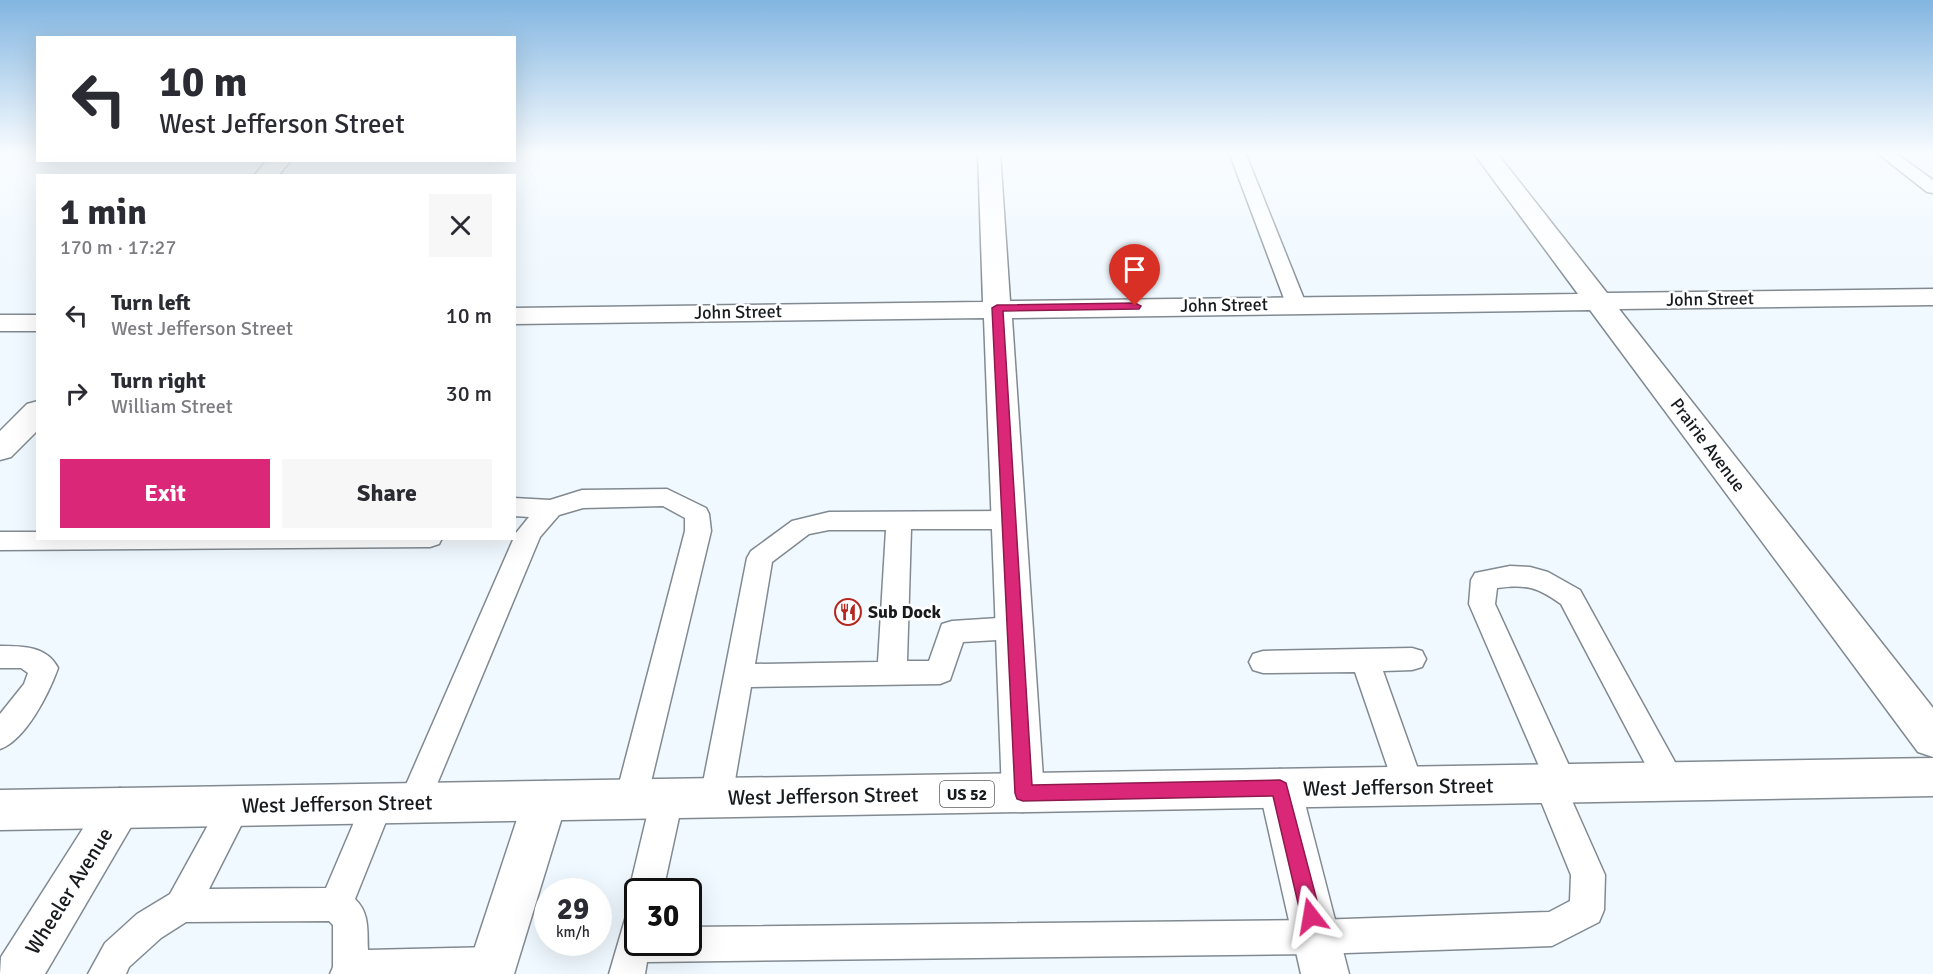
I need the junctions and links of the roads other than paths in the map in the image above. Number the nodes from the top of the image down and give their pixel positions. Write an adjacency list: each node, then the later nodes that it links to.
1 (991, 197): 7 (street)
2 (1255, 197): 6 (lane)
3 (1519, 197): 5 (street, Prairie Avenue)
4 (1933, 297): 5 (street, John Street)
5 (1598, 301): 6 (street, John Street); 27 (street, Prairie Avenue)
6 (1296, 304): 7 (street, John Street)
7 (997, 308): 8 (street, John Street); 16 (street)
8 (516, 316)
9 (36, 322): 10 (street)
10 (0, 323)
11 (36, 413): 12 (street)
12 (0, 449)
13 (516, 507): 14 (lane)
14 (550, 509): 35 (lane); 37 (lane)
15 (899, 520): 16 (lane); 24 (lane); 25 (lane)
16 (1008, 520): 19 (street)
17 (143, 540): 18 (lane)
18 (0, 541)
19 (1014, 628): 24 (lane); 33 (street)
20 (0, 657): 26 (lane)
21 (1365, 660): 22 (lane); 23 (lane); 31 (lane)
22 (1412, 660)
23 (1263, 662)
24 (892, 673): 25 (lane)
25 (738, 676): 34 (lane)
26 (0, 736)
27 (1933, 739)
28 (1933, 777): 29 (street, West Jefferson Street / US 52)
29 (1671, 782): 30 (street, West Jefferson Street / US 52); 30 (lane)
30 (1556, 784): 31 (street, West Jefferson Street / US 52); 45 (lane)
31 (1409, 786): 32 (street, West Jefferson Street / US 52)
32 (1280, 788): 33 (street, West Jefferson Street / US 52); 45 (street)
33 (1023, 793): 34 (street, West Jefferson Street / US 52)
34 (716, 798): 35 (street, West Jefferson Street / US 52)
35 (649, 799): 36 (street, West Jefferson Street / US 52); 41 (lane)
36 (545, 801): 37 (street, West Jefferson Street / US 52); 46 (street)
37 (396, 803): 38 (street, West Jefferson Street / US 52); 42 (lane)
38 (235, 806): 39 (street, West Jefferson Street / US 52); 43 (lane)
39 (120, 808): 40 (street, West Jefferson Street / US 52); 48 (street, Wheeler Avenue)
40 (0, 810)
41 (646, 878)
42 (336, 904): 43 (lane); 47 (lane)
43 (183, 906): 49 (lane)
44 (702, 950): 45 (lane)
45 (1321, 956)
46 (492, 969): 47 (lane)
47 (350, 971)
48 (18, 974)
49 (106, 974)

